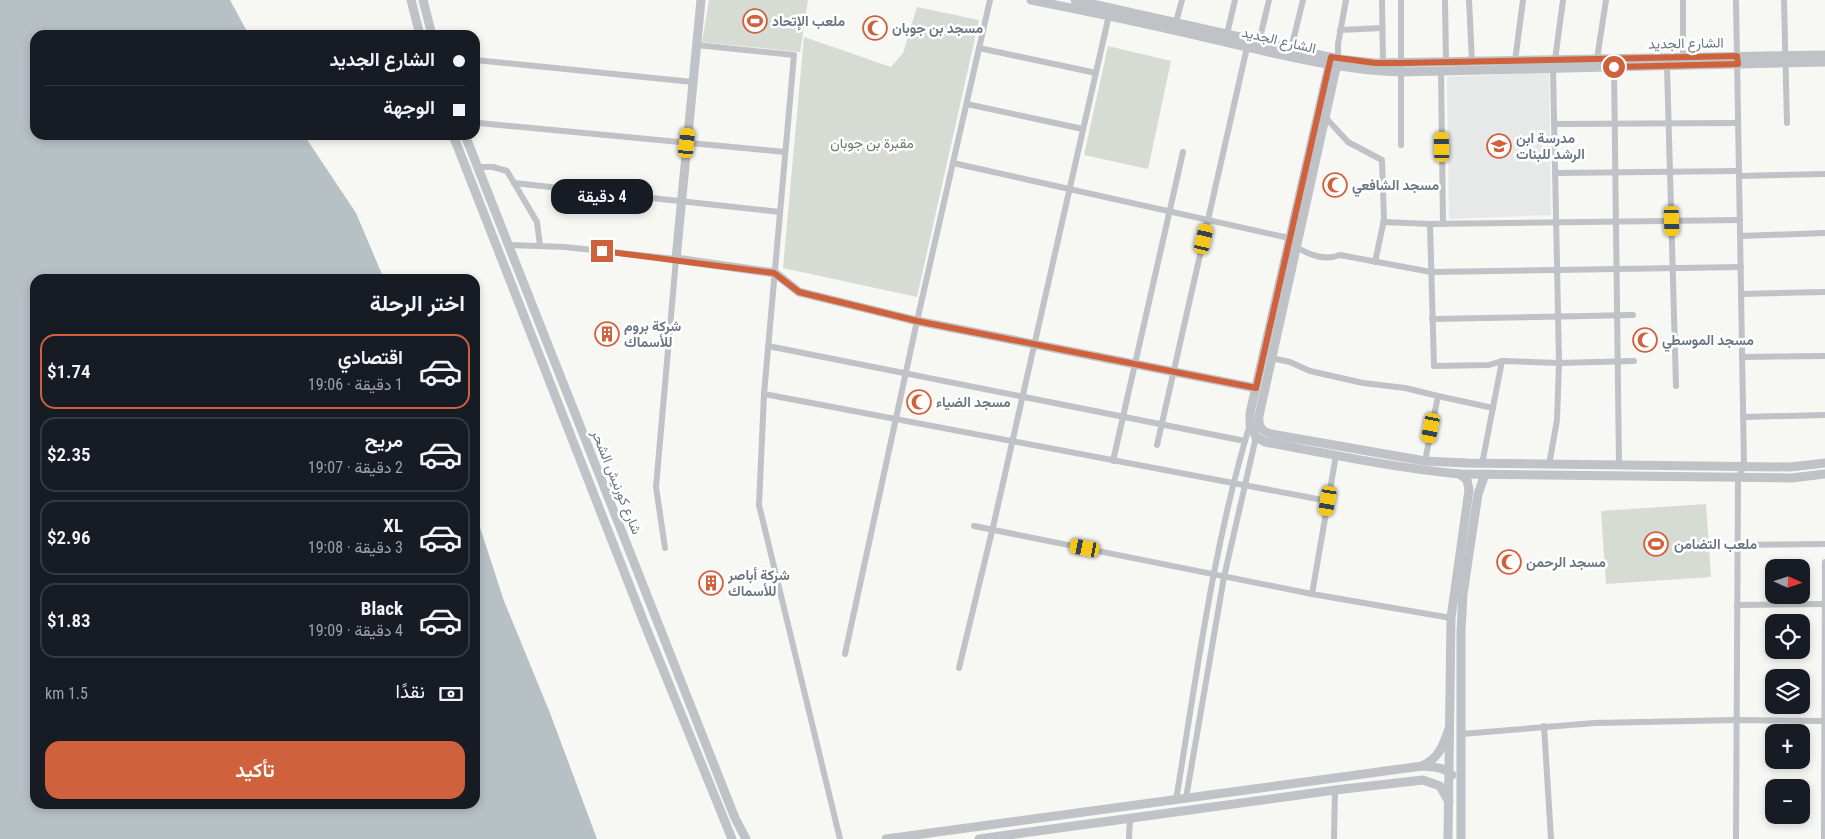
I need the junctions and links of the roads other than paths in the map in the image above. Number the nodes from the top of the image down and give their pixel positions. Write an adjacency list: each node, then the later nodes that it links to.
1 (411, 0): 25 (street)
2 (423, 0): 26 (street)
3 (701, 0): 31 (street)
4 (990, 0): 32 (street)
5 (1031, 0): 22 (street, الشارع الجديد)
6 (1080, 0): 23 (street, الشارع الجديد)
7 (1182, 0): 23 (street)
8 (1235, 0): 28 (street)
9 (1269, 0): 29 (street)
10 (1302, 0): 33 (street)
11 (1346, 0): 27 (street)
12 (1382, 0): 24 (street)
13 (1401, 0): 49 (street)
14 (1445, 0): 42 (street)
15 (1469, 0): 43 (street)
16 (1522, 0): 40 (street)
17 (1563, 0): 46 (street)
18 (1606, 0): 36 (street)
19 (1683, 0): 35 (street)
20 (1736, 0): 38 (street)
21 (1784, 0): 37 (street)
22 (1109, 15): 30 (street, الشارع الجديد); 51 (street)
23 (1176, 22): 28 (street, الشارع الجديد)
24 (1382, 28): 27 (street); 45 (street)
25 (419, 30)
26 (431, 30)
27 (1340, 30): 41 (street)
28 (1227, 34): 30 (street, الشارع الجديد)
29 (1259, 42): 30 (street, الشارع الجديد); 33 (street, الشارع الجديد)
30 (1248, 43): 41 (street, الشارع الجديد); 80 (street)
31 (697, 45): 52 (street); 66 (street)
32 (979, 48): 51 (street); 53 (street)
33 (1291, 48): 41 (street, الشارع الجديد)
34 (1825, 54): 37 (street, الشارع الجديد)
35 (1683, 57): 36 (street, الشارع الجديد); 38 (street, الشارع الجديد)
36 (1598, 59): 46 (street, الشارع الجديد)
37 (1785, 59): 38 (street, الشارع الجديد); 44 (street, الشارع الجديد); 58 (street)
38 (1737, 60): 47 (street, الشارع الجديد); 57 (street)
39 (480, 61): 52 (street)
40 (1514, 61): 43 (street, الشارع الجديد); 46 (street, الشارع الجديد)
41 (1334, 62): 45 (street, الشارع الجديد); 49 (street, الشارع الجديد); 54 (street); 90 (street)
42 (1446, 62): 43 (street, الشارع الجديد); 49 (street, الشارع الجديد)
43 (1472, 62)
44 (1825, 62)
45 (1383, 63): 49 (street, الشارع الجديد)
46 (1554, 64): 48 (street, الشارع الجديد); 50 (street, الشارع الجديد); 59 (street)
47 (1667, 66): 48 (street, الشارع الجديد); 56 (street)
48 (1614, 67): 60 (street)
49 (1401, 68): 50 (street, الشارع الجديد); 65 (street)
50 (1440, 71): 87 (street)
51 (1096, 72): 61 (street)
52 (693, 82): 64 (street)
53 (967, 104): 61 (street); 68 (street)
54 (1326, 118): 83 (street); 93 (street)
55 (480, 123): 64 (street)
56 (1669, 123): 57 (street); 60 (street); 70 (street)
57 (1738, 123): 73 (street)
58 (1787, 123)
59 (1554, 124): 60 (street); 71 (street)
60 (1614, 124): 72 (street)
61 (1083, 129): 76 (street)
62 (455, 140): 120 (street, شارع كورنيش الشحر)
63 (467, 140): 69 (street, شارع كورنيش الشحر)
64 (687, 143): 66 (street); 77 (street)
65 (1401, 145)
66 (785, 152): 79 (street)
67 (1183, 152): 78 (street)
68 (953, 163): 76 (street); 108 (street)
69 (478, 167): 75 (street); 91 (street, شارع كورنيش الشحر)
70 (1670, 172): 72 (street); 73 (street); 82 (street)
71 (1556, 173): 72 (street); 84 (street)
72 (1614, 173): 85 (street)
73 (1739, 174): 74 (street); 81 (street)
74 (1825, 174)
75 (514, 183): 77 (street); 92 (street)
76 (1070, 189): 78 (street); 109 (street)
77 (682, 202): 79 (street); 94 (street)
78 (1170, 211): 80 (street); 119 (street)
79 (780, 212): 101 (street)
80 (1208, 220): 90 (street); 121 (street)
81 (1740, 220): 82 (street); 89 (street)
82 (1672, 221): 85 (street); 97 (street)
83 (1384, 222): 86 (street); 95 (street)
84 (1556, 222): 85 (street); 87 (street); 99 (street)
85 (1614, 222): 98 (street)
86 (1430, 224): 87 (street); 100 (street)
87 (1443, 224)
88 (1825, 233): 89 (street)
89 (1740, 236): 96 (street)
90 (1289, 238): 124 (street)
91 (509, 245): 92 (street); 114 (street, شارع كورنيش الشحر)
92 (540, 246): 94 (street)
93 (1296, 246): 95 (street); 113 (street)
94 (676, 259): 101 (street); 160 (street)
95 (1375, 262): 100 (street)
96 (1741, 267): 97 (street); 103 (street)
97 (1673, 268): 98 (street); 123 (street)
98 (1615, 269): 99 (street); 104 (street)
99 (1557, 270): 100 (street); 106 (street)
100 (1431, 272): 107 (street)
101 (774, 273): 108 (street); 110 (street)
102 (1825, 292): 103 (street)
103 (1741, 294): 112 (street)
104 (1616, 315): 105 (street); 106 (street); 117 (street)
105 (1633, 315)
106 (1558, 317): 107 (street); 118 (street)
107 (1432, 319): 115 (street)
108 (917, 321): 109 (street); 122 (street)
109 (1035, 344): 119 (street); 126 (street)
110 (768, 346): 122 (street); 125 (street)
111 (1825, 356): 112 (street)
112 (1742, 357): 131 (street)
113 (1272, 358): 127 (street); 141 (street)
114 (554, 361): 120 (street); 167 (street, شارع كورنيش الشحر)
115 (1502, 361): 118 (street); 128 (street)
116 (1634, 361): 117 (street)
117 (1617, 362): 118 (street); 146 (street)
118 (1559, 363): 145 (street)
119 (1134, 364): 121 (street); 130 (street)
120 (543, 366): 169 (street, شارع كورنيش الشحر)
121 (1173, 372): 124 (street); 133 (street)
122 (906, 373): 126 (street); 132 (street)
123 (1676, 386)
124 (1256, 388): 134 (street)
125 (764, 394): 132 (street); 191 (street)
126 (1023, 396): 130 (street); 137 (street)
127 (1438, 396): 128 (street); 141 (street)
128 (1493, 408): 143 (street)
129 (1825, 415): 131 (street)
130 (1123, 416): 133 (street); 140 (street)
131 (1743, 417): 147 (street)
132 (895, 420): 137 (street); 170 (street)
133 (1162, 423): 136 (street); 138 (street)
134 (1250, 424): 135 (street); 136 (street)
135 (1256, 437): 139 (street); 153 (street)
136 (1245, 441): 152 (street)
137 (1012, 442): 140 (street); 157 (street)
138 (1157, 445)
139 (1336, 455): 148 (street); 154 (street)
140 (1113, 461): 152 (street)
141 (1425, 461): 143 (street)
142 (1825, 463): 147 (street)
143 (1482, 464): 144 (street)
144 (1496, 464): 145 (street); 149 (street)
145 (1549, 465): 146 (street)
146 (1619, 466): 147 (street)
147 (1744, 466): 151 (street)
148 (1460, 474): 149 (street); 155 (street)
149 (1492, 474): 151 (street); 155 (street)
150 (1825, 474): 151 (street)
151 (1738, 478): 159 (street)
152 (1234, 484): 153 (street); 162 (street)
153 (1244, 485): 154 (street); 163 (street)
154 (1328, 501): 164 (street)
155 (1469, 518): 168 (street); 176 (street)
156 (974, 526): 157 (street)
157 (992, 530): 162 (street); 171 (street)
158 (1825, 544): 159 (street)
159 (1737, 545): 166 (street)
160 (665, 548)
161 (1825, 562): 165 (street)
162 (1214, 574): 163 (street); 186 (street)
163 (1224, 576): 164 (street); 185 (street)
164 (1312, 594): 168 (street)
165 (1825, 604): 166 (street); 173 (street)
166 (1737, 605): 172 (street)
167 (656, 618): 169 (street); 190 (street, شارع كورنيش الشحر)
168 (1451, 618): 175 (street)
169 (645, 625): 189 (street, شارع كورنيش الشحر)
170 (845, 654)
171 (959, 668)
172 (1736, 720): 173 (street); 174 (street); 199 (street)
173 (1824, 721): 200 (street)
174 (1544, 726): 176 (street); 198 (street)
175 (1449, 729): 178 (street); 179 (street)
176 (1461, 734): 177 (street)
177 (1461, 760): 179 (street); 182 (street)
178 (1422, 766): 179 (street); 181 (street)
179 (1449, 771): 180 (street); 182 (street); 187 (street)
180 (1422, 780): 183 (street); 187 (street)
181 (1308, 782): 184 (street); 185 (street)
182 (1461, 784): 197 (street)
183 (1334, 790): 184 (street); 195 (street)
184 (1310, 794): 188 (street)
185 (1186, 798): 186 (street)
186 (1176, 800): 192 (street)
187 (1449, 802): 196 (street)
188 (1130, 818): 193 (street); 194 (street)
189 (732, 839)
190 (746, 839)
191 (840, 839)
192 (886, 839)
193 (979, 839)
194 (1129, 839)
195 (1334, 839)
196 (1448, 839)
197 (1461, 839)
198 (1552, 839)
199 (1736, 839)
200 (1824, 839)

